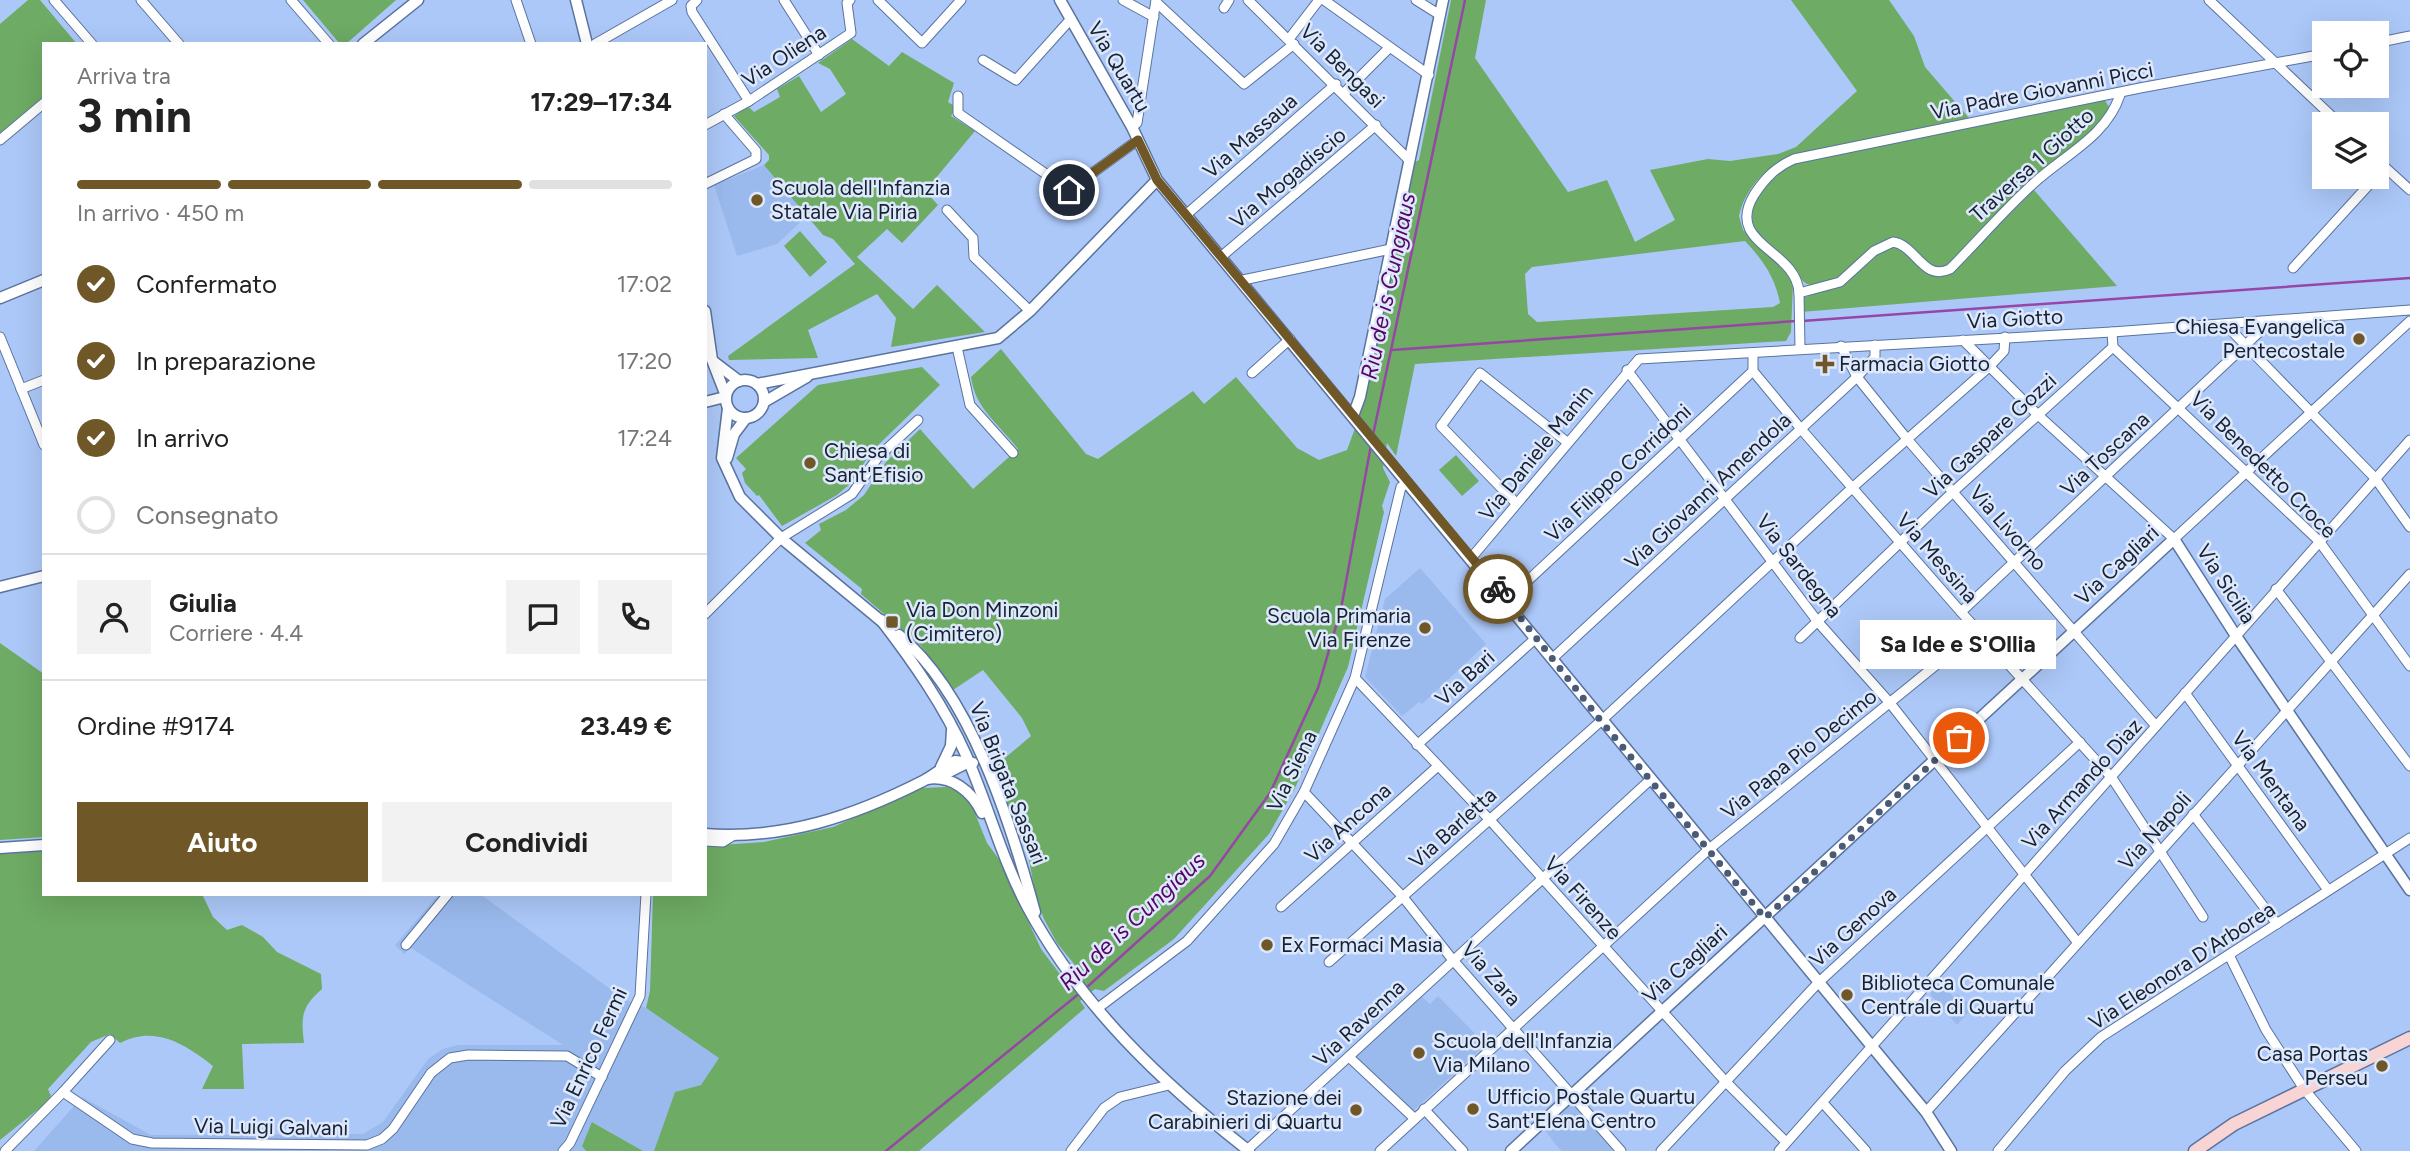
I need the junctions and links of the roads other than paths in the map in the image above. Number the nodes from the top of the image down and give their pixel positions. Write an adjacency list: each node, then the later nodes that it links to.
1 (54, 0): 27 (street)
2 (141, 0): 28 (street)
3 (290, 0): 29 (street)
4 (418, 0): 30 (street)
5 (516, 0): 31 (street)
6 (576, 0): 32 (street)
7 (671, 0): 33 (street)
8 (784, 0): 35 (street)
9 (849, 0): 35 (street, Via Oliena)
10 (878, 0): 11 (street)
11 (961, 0)
12 (1060, 0): 23 (street, Via Quartu)
13 (1123, 0): 22 (street)
14 (1248, 0): 26 (street, Via Bengasi)
15 (1321, 0): 26 (street); 34 (street)
16 (1416, 0): 21 (street)
17 (1443, 0): 21 (street)
18 (2209, 0): 38 (street)
19 (1156, 1): 22 (street); 26 (street)
20 (694, 3): 44 (street)
21 (1440, 15): 39 (street)
22 (1154, 17): 50 (street)
23 (1069, 21): 37 (street); 50 (street, Via Quartu)
24 (2410, 36): 25 (street)
25 (2389, 40)
26 (1292, 41): 40 (street, Via Bengasi)
27 (90, 42)
28 (177, 42)
29 (327, 42)
30 (369, 42)
31 (530, 42)
32 (586, 42)
33 (598, 42)
34 (1389, 48): 39 (street); 41 (street)
35 (819, 55): 44 (street, Via Oliena)
36 (2312, 56): 38 (street, Via Padre Giovanni Picci)
37 (983, 60)
38 (2276, 64): 42 (street, Via Padre Giovanni Picci); 46 (street)
39 (1429, 75): 53 (street)
40 (1336, 85): 41 (street, Via Bengasi); 60 (street, Via Massaua)
41 (1344, 93): 49 (street, Via Bengasi)
42 (2120, 95): 66 (street, Traversa 1 Giotto); 66 (street, Via Padre Giovanni Picci)
43 (958, 96): 52 (street)
44 (749, 101): 47 (street, Via Oliena)
45 (42, 105): 51 (street)
46 (2327, 112)
47 (724, 114): 48 (street, Via Oliena); 56 (street)
48 (707, 123)
49 (1376, 125): 53 (street, Via Bengasi); 62 (street, Via Mogadiscio)
50 (1132, 127): 52 (street, Via Quartu)
51 (0, 140)
52 (1138, 140): 55 (street, Via Quartu)
53 (1409, 160): 61 (street)
54 (2389, 171): 58 (street)
55 (1157, 180): 60 (street, Via Quartu); 69 (street)
56 (707, 183)
57 (2364, 189): 63 (street)
58 (2410, 190)
59 (947, 210): 69 (street)
60 (1187, 214): 62 (street, Via Quartu)
61 (1391, 249): 64 (street); 105 (street)
62 (1222, 256): 64 (street, Via Quartu)
63 (2293, 268)
64 (1243, 280): 77 (street, Via Quartu)
65 (42, 281): 67 (street)
66 (1798, 293): 84 (street)
67 (0, 298)
68 (2410, 310): 70 (street, Via Giotto)
69 (1030, 311): 81 (street)
70 (2271, 321): 72 (street, Via Giotto); 83 (street, Via Toscana)
71 (2410, 321): 101 (street, Via Cagliari)
72 (2225, 324): 74 (street, Via Giotto); 83 (street)
73 (707, 325): 86 (street)
74 (2112, 332): 76 (street, Via Giotto); 82 (street)
75 (0, 337): 96 (street)
76 (2005, 337): 78 (street, Via Giotto); 87 (street, Via Barletta)
77 (1290, 339): 90 (street); 105 (street, Via Quartu)
78 (1962, 340): 79 (street, Via Giotto); 87 (street, Via Sicilia)
79 (1875, 345): 80 (street, Via Giotto); 92 (street, Via Giovanni Amendola)
80 (1842, 346): 84 (street, Via Giotto); 92 (street, Via Livorno)
81 (957, 347): 91 (street); 112 (street)
82 (2113, 347): 100 (street, Via Benedetto Croce); 102 (street, Via Gaspare Gozzi)
83 (2246, 347): 100 (street, Via Toscana); 101 (street)
84 (1800, 349): 85 (street, Via Giotto)
85 (1753, 353): 88 (street, Via Giotto); 89 (street)
86 (712, 360): 94 (street); 97 (street)
87 (1989, 367): 102 (street, Via Sicilia); 107 (street, Via Barletta)
88 (1627, 370): 110 (street, Via Sardegna); 111 (street, Via Daniele Manin)
89 (1753, 371): 106 (street, Via Messina); 110 (street, Via Filippo Corridoni)
90 (1252, 373)
91 (810, 375): 95 (street); 98 (street)
92 (1857, 377): 106 (street, Via Giovanni Amendola); 107 (street, Via Livorno)
93 (42, 381): 96 (street)
94 (739, 381): 95 (street); 97 (street)
95 (757, 384): 98 (street)
96 (21, 389): 108 (street)
97 (726, 400): 99 (street); 103 (street); 113 (street)
98 (764, 401): 103 (street)
99 (707, 402)
100 (2181, 408): 114 (street, Via Benedetto Croce); 115 (street, Via Toscana)
101 (2311, 412): 114 (street, Via Cagliari); 116 (street)
102 (2037, 415): 115 (street, Via Sicilia); 119 (street, Via Gaspare Gozzi)
103 (746, 418): 113 (street)
104 (918, 420): 123 (street)
105 (1356, 420): 117 (street, Via Quartu)
106 (1801, 429): 118 (street, Via Messina); 120 (street, Via Giovanni Amendola)
107 (1907, 439): 118 (street, Via Barletta); 119 (street, Via Livorno)
108 (42, 440)
109 (2410, 440): 116 (street, Via Armando Diaz)
110 (1678, 441): 120 (street, Via Sardegna); 134 (street, Via Filippo Corridoni)
111 (1567, 442): 121 (street, Via Daniele Manin); 121 (street)
112 (1013, 453)
113 (726, 468): 123 (street)
114 (2248, 472): 124 (street, Via Cagliari); 125 (street, Via Benedetto Croce)
115 (2105, 475): 124 (street, Via Sicilia); 129 (street, Via Toscana)
116 (2375, 478): 122 (street); 125 (street, Via Armando Diaz)
117 (1408, 483): 127 (street, Via Quartu); 148 (street, Via Siena)
118 (1852, 488): 126 (street, Via Messina); 128 (street, Via Barletta)
119 (1954, 491): 126 (street, Via Gaspare Gozzi); 129 (street, Via Livorno)
120 (1725, 499): 128 (street, Via Sardegna); 144 (street, Via Giovanni Amendola)
121 (1516, 503): 127 (street, Via Daniele Manin)
122 (2410, 527)
123 (781, 538): 135 (street); 146 (street)
124 (2174, 539): 139 (street, Via Cagliari); 141 (street, Via Sicilia)
125 (2319, 541): 133 (street, Via Armando Diaz); 137 (street, Via Benedetto Croce)
126 (1901, 542): 136 (street, Via Messina); 138 (street, Via Gaspare Gozzi)
127 (1472, 557): 134 (street, Via Quartu)
128 (1774, 563): 138 (street, Via Sardegna); 154 (street, Via Barletta)
129 (2015, 564): 136 (street, Via Toscana); 139 (street, Via Livorno)
130 (2410, 574): 137 (street, Via Napoli)
131 (42, 576): 132 (street)
132 (0, 587)
133 (2276, 589): 141 (street, Via Armando Diaz); 145 (street)
134 (1507, 600): 142 (street, Via Quartu)
135 (707, 612)
136 (1961, 612): 140 (street, Via Messina)
137 (2373, 615): 145 (street, Via Napoli); 147 (street, Via Benedetto Croce)
138 (1818, 622): 143 (street, Via Gaspare Gozzi); 152 (street, Via Sardegna)
139 (2075, 630): 149 (street, Via Cagliari); 155 (street, Via Livorno)
140 (1978, 631): 149 (street, Via Messina); 152 (street, Via Papa Pio Decimo)
141 (2236, 636): 151 (street, Via Armando Diaz); 153 (street, Via Sicilia)
142 (1536, 638): 144 (street, Via Quartu); 158 (street, Via Bari)
143 (1800, 638)
144 (1553, 658): 154 (street, Via Quartu)
145 (2331, 660): 153 (street, Via Napoli); 163 (street)
146 (919, 662): 150 (street, Via Brigata Sassari); 156 (street, Via Brigata Sassari)
147 (2410, 666)
148 (1355, 678): 158 (street, Via Firenze); 167 (street, Via Siena)
149 (2022, 680): 157 (street, Via Messina); 159 (street, Via Cagliari)
150 (949, 693): 160 (street); 170 (street, Via Brigata Sassari)
151 (2185, 693): 155 (street, Via Armando Diaz); 161 (street, Via Mentana)
152 (1890, 703): 159 (street, Via Sardegna); 180 (street, Via Papa Pio Decimo)
153 (2287, 708): 161 (street, Via Napoli); 182 (street, Via Sicilia)
154 (1601, 721): 166 (street, Via Quartu); 169 (street, Via Barletta)
155 (2156, 726): 165 (street, Via Armando Diaz)
156 (952, 727): 160 (street, Via Brigata Sassari); 164 (street)
157 (2080, 742): 165 (street, Via Messina); 171 (street, Via Genova)
158 (1417, 745): 162 (street, Via Firenze)
159 (1935, 760): 171 (street, Via Sardegna); 192 (street, Via Cagliari)
160 (969, 762): 164 (street); 170 (street, Via Brigata Sassari); 172 (street, Via Brigata Sassari)
161 (2239, 764): 168 (street, Via Napoli); 186 (street, Via Mentana)
162 (1438, 766): 169 (street, Via Firenze); 177 (street, Via Ancona)
163 (2410, 766)
164 (940, 772): 172 (street); 174 (street)
165 (2112, 778): 181 (street, Via Messina); 183 (street, Via Armando Diaz)
166 (1650, 780): 180 (street, Via Quartu); 184 (street, Via Ravenna)
167 (1304, 792): 177 (street, Via Zara); 202 (street, Via Siena)
168 (2193, 814): 181 (street, Via Napoli); 193 (street)
169 (1489, 819): 184 (street, Via Firenze); 189 (street, Via Barletta)
170 (1008, 823): 194 (street, Via Brigata Sassari)
171 (1988, 827): 183 (street, Via Sardegna); 201 (street, Via Genova)
172 (995, 828): 194 (street, Via Brigata Sassari)
173 (707, 834): 174 (street)
174 (734, 835): 176 (street)
175 (2410, 838): 182 (street, Via Eleonora D'Arborea)
176 (707, 841)
177 (1353, 843): 189 (street, Via Zara); 190 (street, Via Ancona)
178 (42, 845): 179 (street)
179 (0, 848)
180 (1708, 850): 192 (street, Via Quartu); 197 (street, Via Papa Pio Decimo)
181 (2160, 851): 191 (street, Via Messina); 195 (street, Via Napoli)
182 (2385, 855): 185 (street, Via Sicilia); 186 (street, Via Eleonora D'Arborea)
183 (2025, 875): 195 (street, Via Sardegna); 207 (street, Via Armando Diaz)
184 (1542, 878): 197 (street, Via Firenze); 199 (street, Via Ravenna)
185 (2410, 890)
186 (2328, 891): 193 (street, Via Eleonora D'Arborea)
187 (446, 896): 196 (street)
188 (646, 896): 209 (street, Via Enrico Fermi)
189 (1403, 897): 199 (street, Via Zara); 200 (street, Via Barletta)
190 (1281, 907)
191 (2203, 917)
192 (1765, 918): 201 (street, Via Quartu); 203 (street, Via Cagliari)
193 (2277, 924): 198 (street, Via Eleonora D'Arborea)
194 (1040, 929): 202 (street, Via Brigata Sassari)
195 (2078, 943): 217 (street, Via Napoli)
196 (406, 945)
197 (1603, 947): 203 (street, Via Firenze); 204 (street, Via Papa Pio Decimo)
198 (2229, 955): 212 (street); 232 (street, Via Eleonora D'Arborea)
199 (1452, 958): 204 (street, Via Zara); 208 (street, Via Ravenna)
200 (1329, 962)
201 (1818, 983): 207 (street, Via Quartu); 210 (street, Via Genova)
202 (1098, 1009): 211 (street, Via Brigata Sassari)
203 (1662, 1010): 210 (street, Via Firenze); 214 (street, Via Cagliari)
204 (1516, 1028): 214 (street, Via Zara); 216 (street, Via Papa Pio Decimo)
205 (110, 1040): 213 (street)
206 (2409, 1041): 212 (main road)
207 (1873, 1049): 215 (street, Via Armando Diaz); 217 (street, Via Quartu)
208 (1349, 1057): 218 (street); 220 (street, Via Ravenna)
209 (602, 1077): 213 (street, Via Luigi Galvani); 222 (street, Via Enrico Fermi)
210 (1726, 1082): 219 (street, Via Firenze); 228 (street, Via Genova)
211 (1169, 1085): 220 (street, Via Brigata Sassari); 223 (street)
212 (2304, 1089): 233 (main road); 234 (street)
213 (63, 1092): 221 (street)
214 (1573, 1094): 226 (street, Via Cagliari); 227 (street, Via Zara)
215 (1823, 1103): 219 (street, Via Armando Diaz); 230 (street)
216 (1424, 1109): 218 (street, Via Papa Pio Decimo); 225 (street)
217 (1926, 1112): 231 (street, Via Quartu)
218 (1414, 1118): 224 (street, Via Papa Pio Decimo)
219 (1786, 1142): 229 (street, Via Armando Diaz)
220 (1248, 1150)
221 (5, 1151)
222 (563, 1151)
223 (1071, 1151)
224 (1380, 1151)
225 (1463, 1151)
226 (1511, 1151)
227 (1621, 1151)
228 (1661, 1151)
229 (1779, 1151)
230 (1866, 1151)
231 (1951, 1151)
232 (1998, 1151)
233 (2195, 1151)
234 (2356, 1151)

